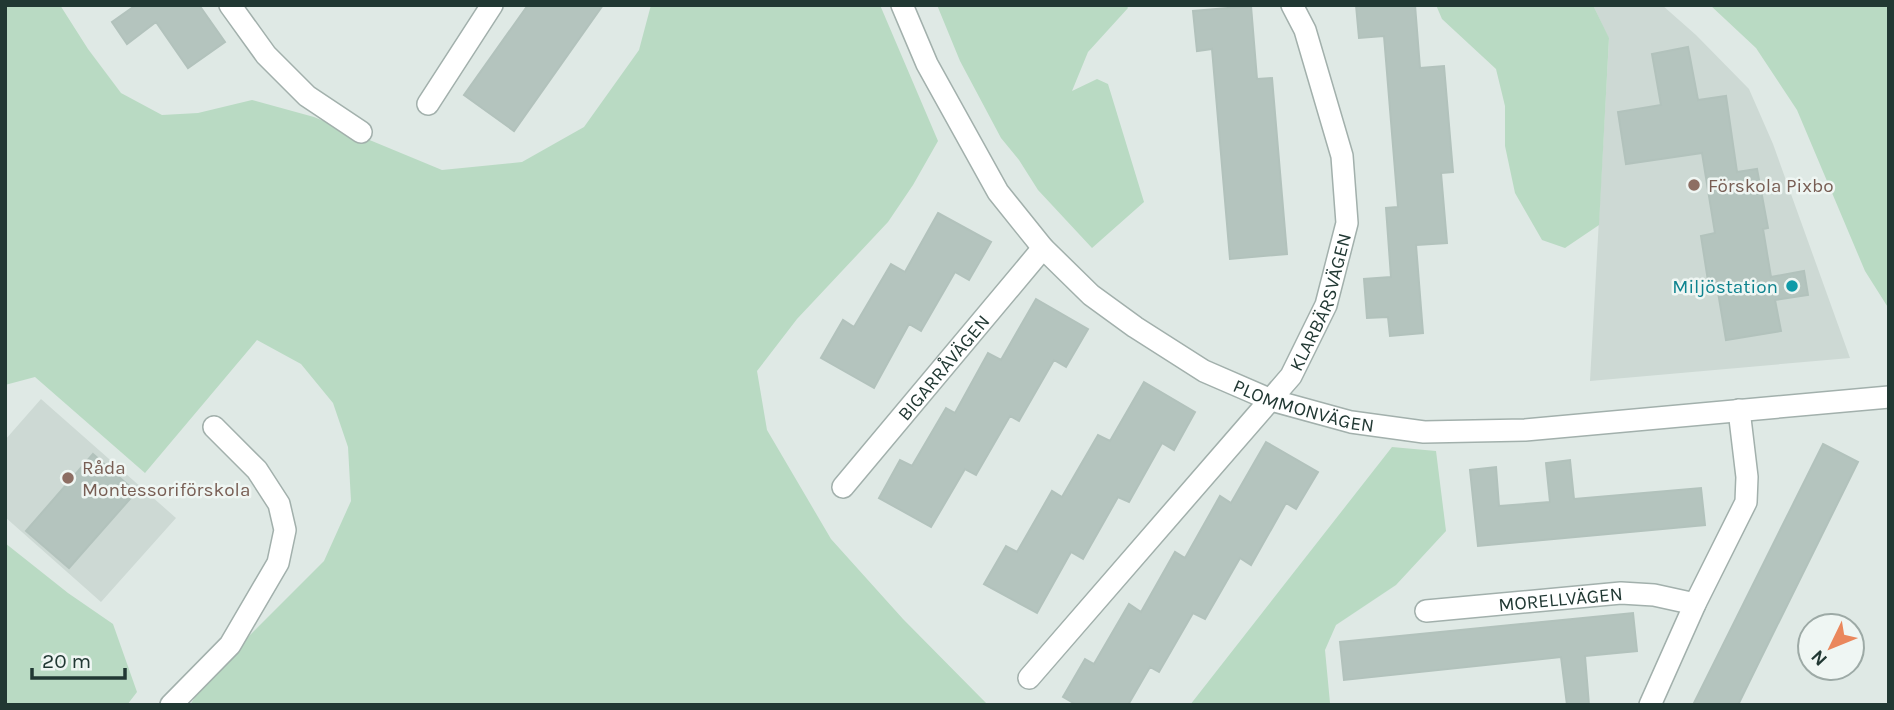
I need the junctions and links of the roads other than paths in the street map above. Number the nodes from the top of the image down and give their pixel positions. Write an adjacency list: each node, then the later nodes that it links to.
1 (230, 5): 6 (street)
2 (492, 5): 5 (street)
3 (902, 5): 7 (street, PLOMMONVÄGEN)
4 (1292, 5): 9 (street, KLARBÄRSVÄGEN)
5 (428, 104)
6 (361, 132)
7 (1043, 248): 9 (street, PLOMMONVÄGEN); 12 (street, BIGARRÅVÄGEN)
8 (1889, 397): 10 (street, PLOMMONVÄGEN)
9 (1271, 400): 10 (street, PLOMMONVÄGEN); 15 (street, KLARBÄRSVÄGEN)
10 (1739, 410): 13 (street)
11 (214, 428): 16 (street)
12 (842, 487)
13 (1695, 604): 14 (street, MORELLVÄGEN); 17 (street)
14 (1426, 611)
15 (1029, 678)
16 (171, 705)
17 (1650, 705)

